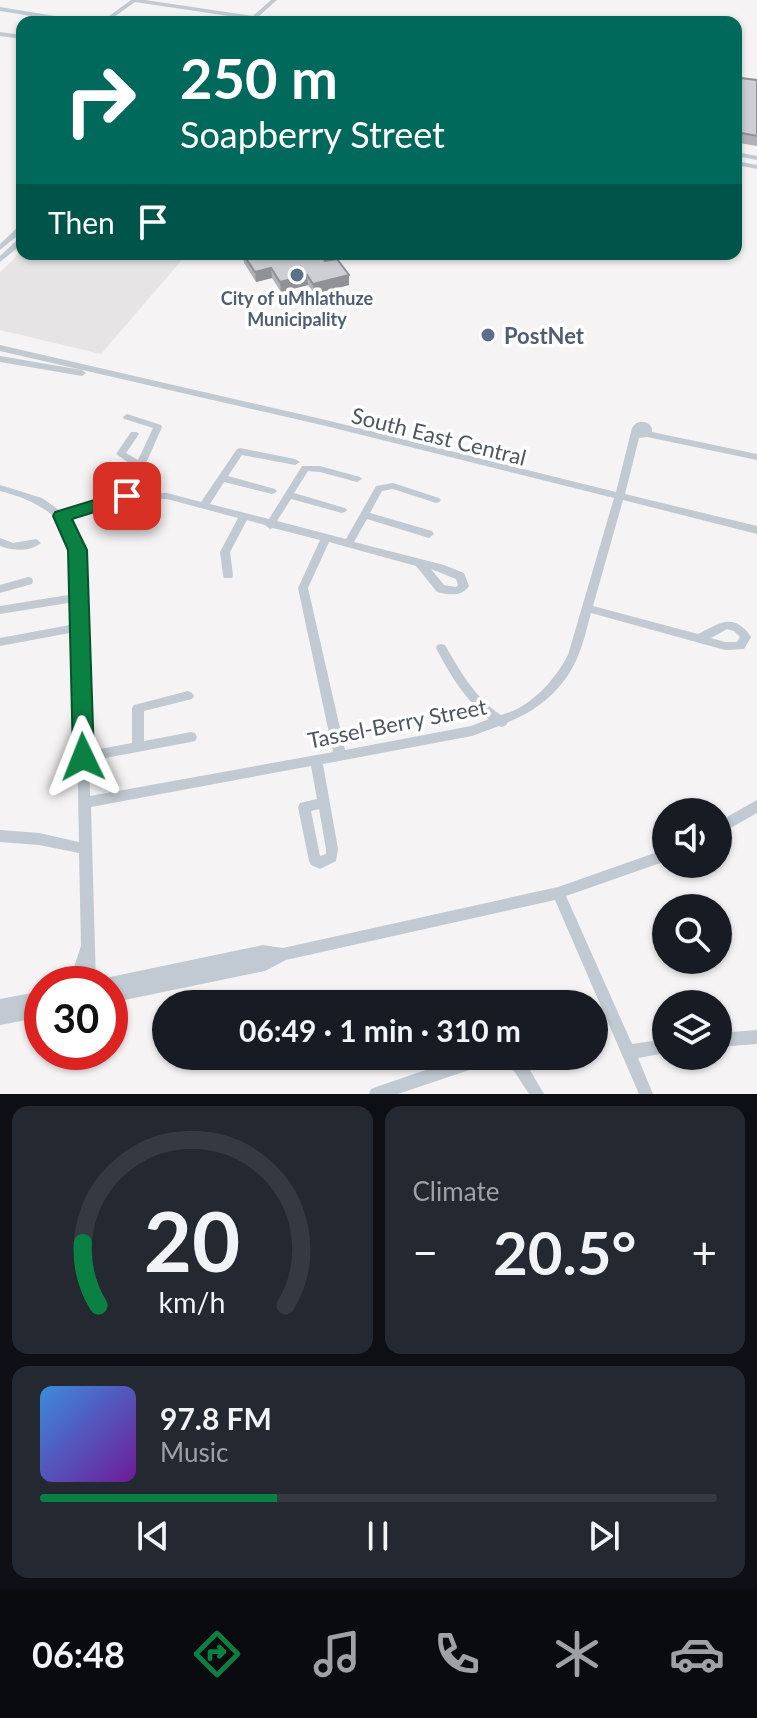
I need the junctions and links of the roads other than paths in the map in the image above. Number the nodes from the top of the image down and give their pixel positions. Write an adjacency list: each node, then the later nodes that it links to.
1 (134, 0): 6 (street); 7 (street)
2 (274, 0): 8 (street)
3 (282, 0): 9 (street)
4 (0, 9): 5 (street)
5 (43, 16)
6 (112, 16)
7 (232, 16)
8 (260, 16)
9 (261, 16)
10 (16, 233): 12 (street)
11 (16, 245): 13 (street)
12 (0, 248)
13 (0, 260)
14 (0, 348): 16 (street)
15 (0, 359): 16 (street)
16 (112, 376): 28 (street, South East Central)
17 (127, 417): 21 (street)
18 (134, 434): 21 (street)
19 (757, 455): 28 (street, Tassel-Berry Street)
20 (295, 462): 22 (street)
21 (139, 465): 27 (street)
22 (222, 478): 25 (street); 30 (street)
23 (357, 479): 26 (street)
24 (0, 488): 33 (street)
25 (272, 491)
26 (288, 495): 31 (street); 35 (street)
27 (127, 496): 30 (street); 33 (street)
28 (619, 499): 36 (street, South East Central); 47 (street, Tassel-Berry Street)
29 (436, 500): 32 (street)
30 (203, 506): 34 (street)
31 (342, 510)
32 (365, 515): 37 (street); 41 (street)
33 (62, 516): 46 (street)
34 (243, 518): 35 (street); 43 (street)
35 (270, 525): 38 (street)
36 (757, 532)
37 (429, 534)
38 (326, 538): 41 (street); 57 (street)
39 (0, 542): 40 (street)
40 (36, 543)
41 (348, 544): 42 (street)
42 (420, 563)
43 (228, 575)
44 (28, 581): 45 (street)
45 (0, 589)
46 (80, 597): 48 (street); 49 (street)
47 (586, 608): 50 (street); 54 (street, Tassel-Berry Street)
48 (0, 610)
49 (81, 627): 51 (street); 58 (street)
50 (700, 638)
51 (0, 642)
52 (441, 648): 54 (street)
53 (188, 696): 56 (street)
54 (502, 722): 57 (street, Tassel-Berry Street)
55 (191, 737): 56 (street)
56 (138, 746): 58 (street)
57 (340, 755): 59 (street, Tassel-Berry Street)
58 (83, 757): 60 (street)
59 (316, 760): 60 (street, Tassel-Berry Street); 61 (street)
60 (85, 803): 65 (street)
61 (323, 803)
62 (757, 806): 63 (street)
63 (732, 821)
64 (0, 836): 65 (street)
65 (86, 849): 68 (street)
66 (652, 860): 67 (street)
67 (558, 893): 69 (street); 81 (street)
68 (88, 943): 70 (street); 71 (street)
69 (284, 954): 72 (street); 73 (street)
70 (81, 966)
71 (89, 966)
72 (128, 980)
73 (128, 992)
74 (24, 1001): 75 (street)
75 (0, 1006)
76 (24, 1013): 77 (street)
77 (0, 1018)
78 (757, 1037): 79 (street)
79 (732, 1039)
80 (652, 1048): 81 (street)
81 (629, 1052): 86 (street)
82 (447, 1070): 84 (street)
83 (522, 1070): 85 (street)
84 (376, 1094)
85 (537, 1094)
86 (646, 1094)

